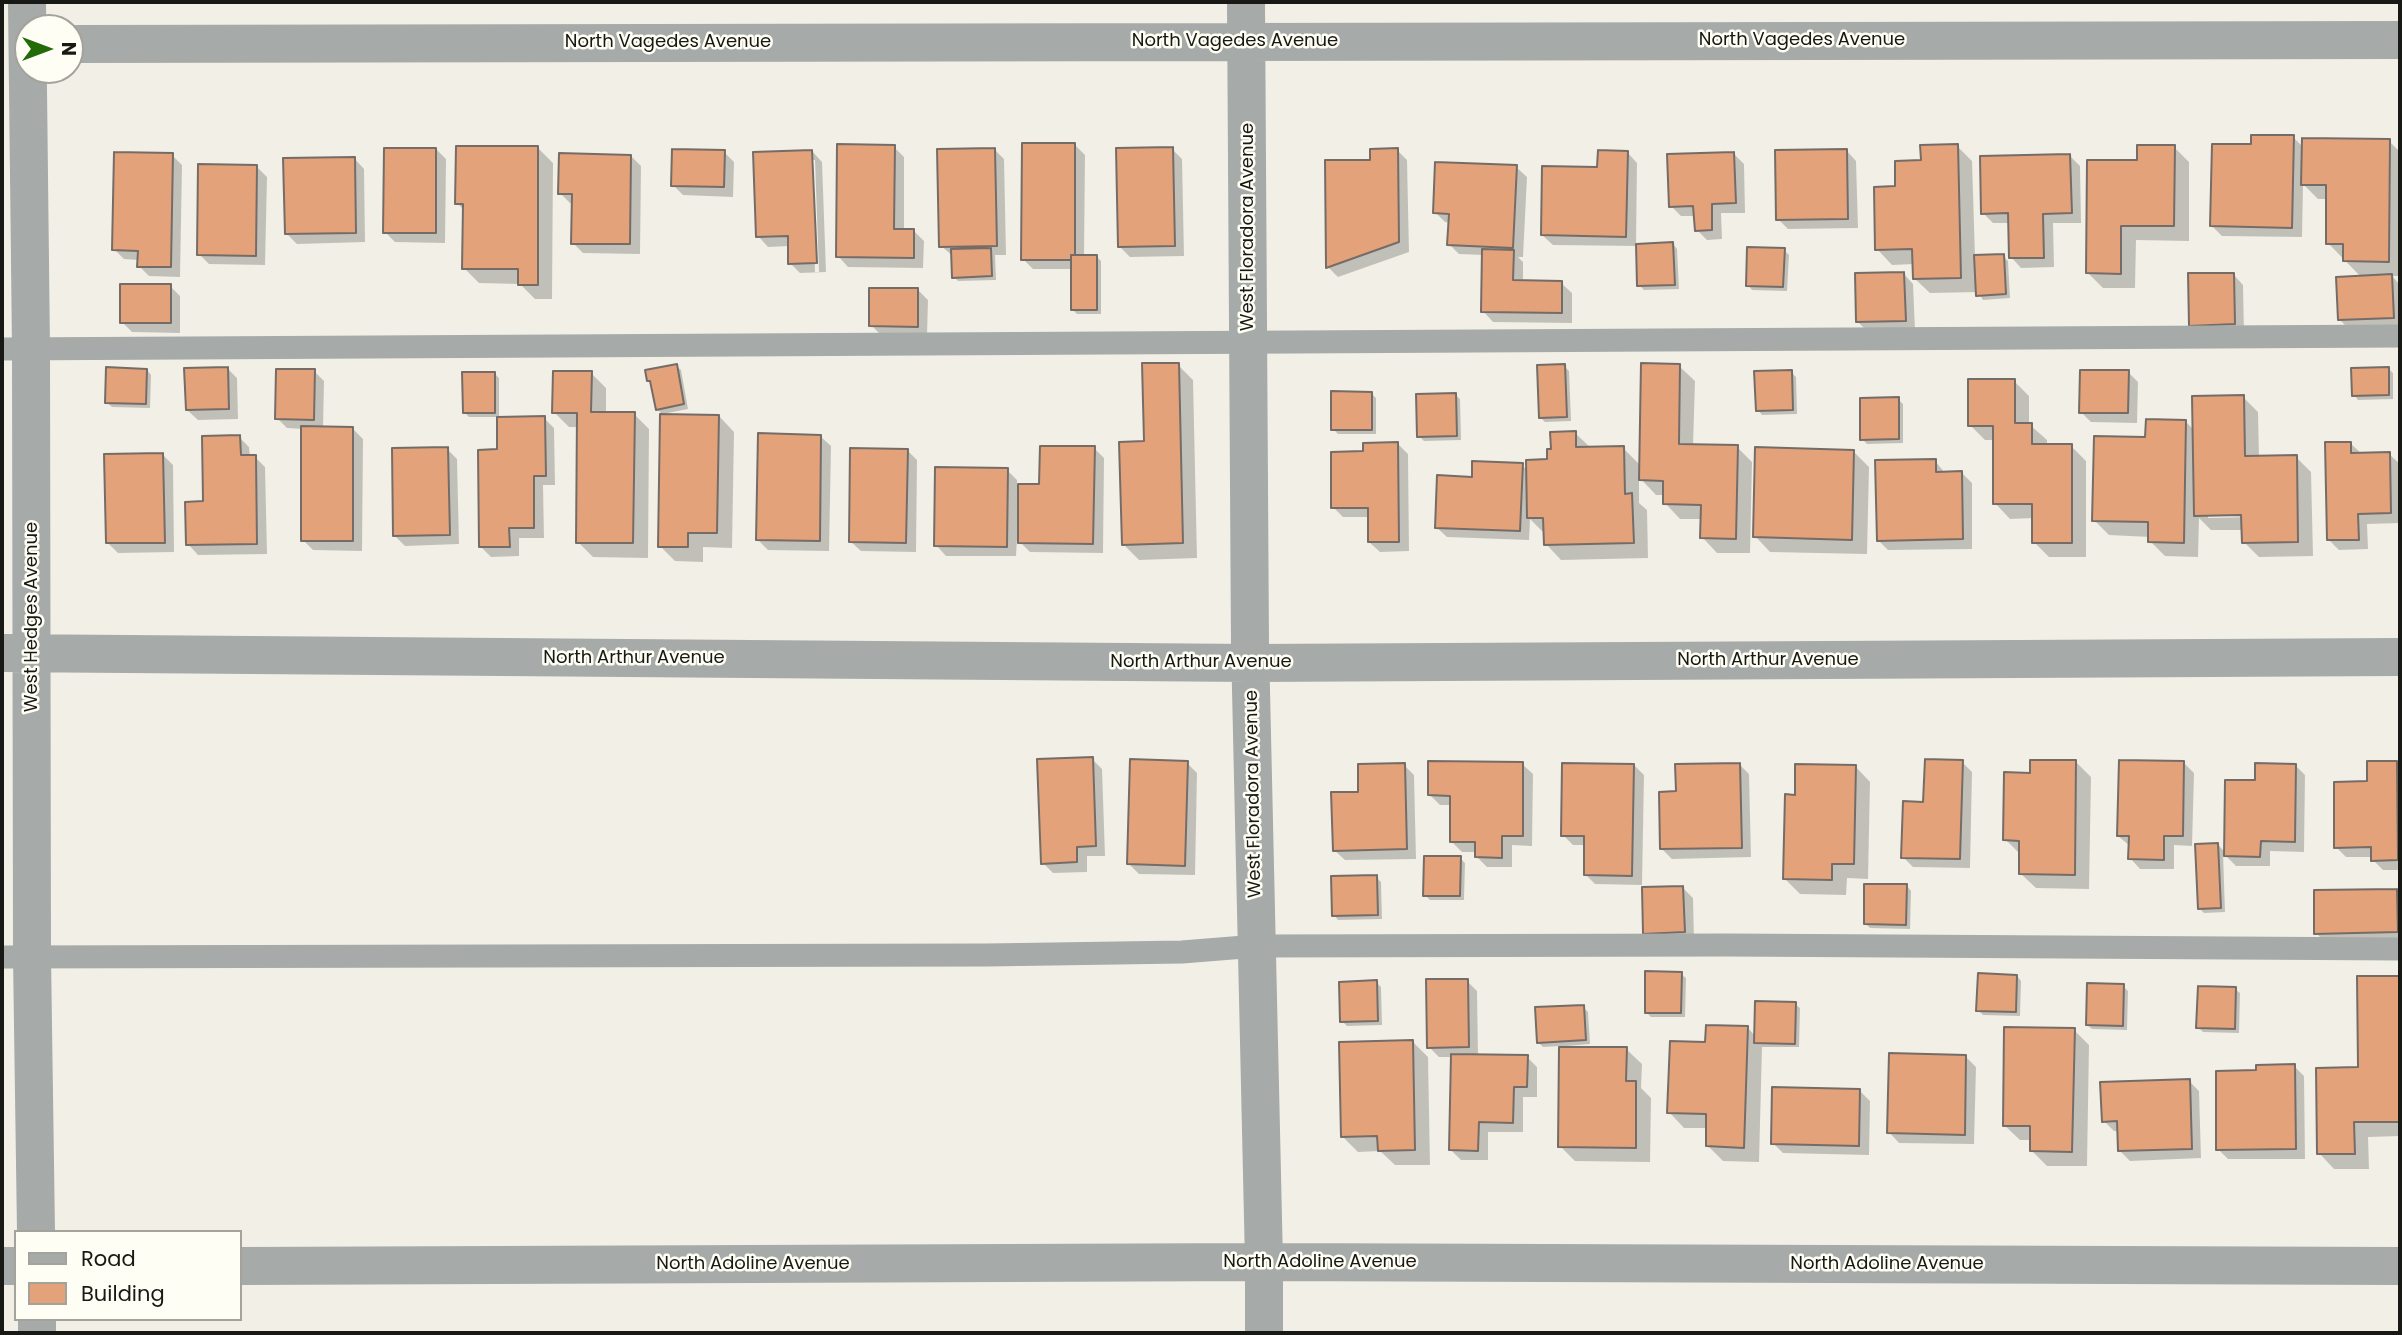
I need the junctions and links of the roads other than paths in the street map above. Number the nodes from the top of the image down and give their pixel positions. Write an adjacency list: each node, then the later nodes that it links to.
1 (1246, 2): 3 (street, West Floradora Avenue)
2 (2400, 40): 3 (street, North Vagedes Avenue)
3 (1246, 41): 4 (street, North Vagedes Avenue); 7 (street, West Floradora Avenue)
4 (84, 44)
5 (19, 84): 8 (street, West Hedges Avenue)
6 (2400, 336): 7 (lane)
7 (1248, 341): 8 (lane); 11 (street, West Floradora Avenue)
8 (17, 349): 9 (street, West Hedges Avenue)
9 (17, 653): 11 (street, North Arthur Avenue); 14 (street, West Hedges Avenue)
10 (2400, 657): 11 (street, North Arthur Avenue)
11 (1251, 663): 12 (street, West Floradora Avenue)
12 (1257, 946): 13 (lane); 14 (lane); 16 (street, West Floradora Avenue)
13 (2400, 949)
14 (17, 956): 15 (street, West Hedges Avenue)
15 (36, 1230)
16 (1264, 1262): 17 (street, North Adoline Avenue); 18 (street, North Adoline Avenue); 19 (street, West Floradora Avenue)
17 (242, 1266)
18 (2400, 1266)
19 (1264, 1333)

